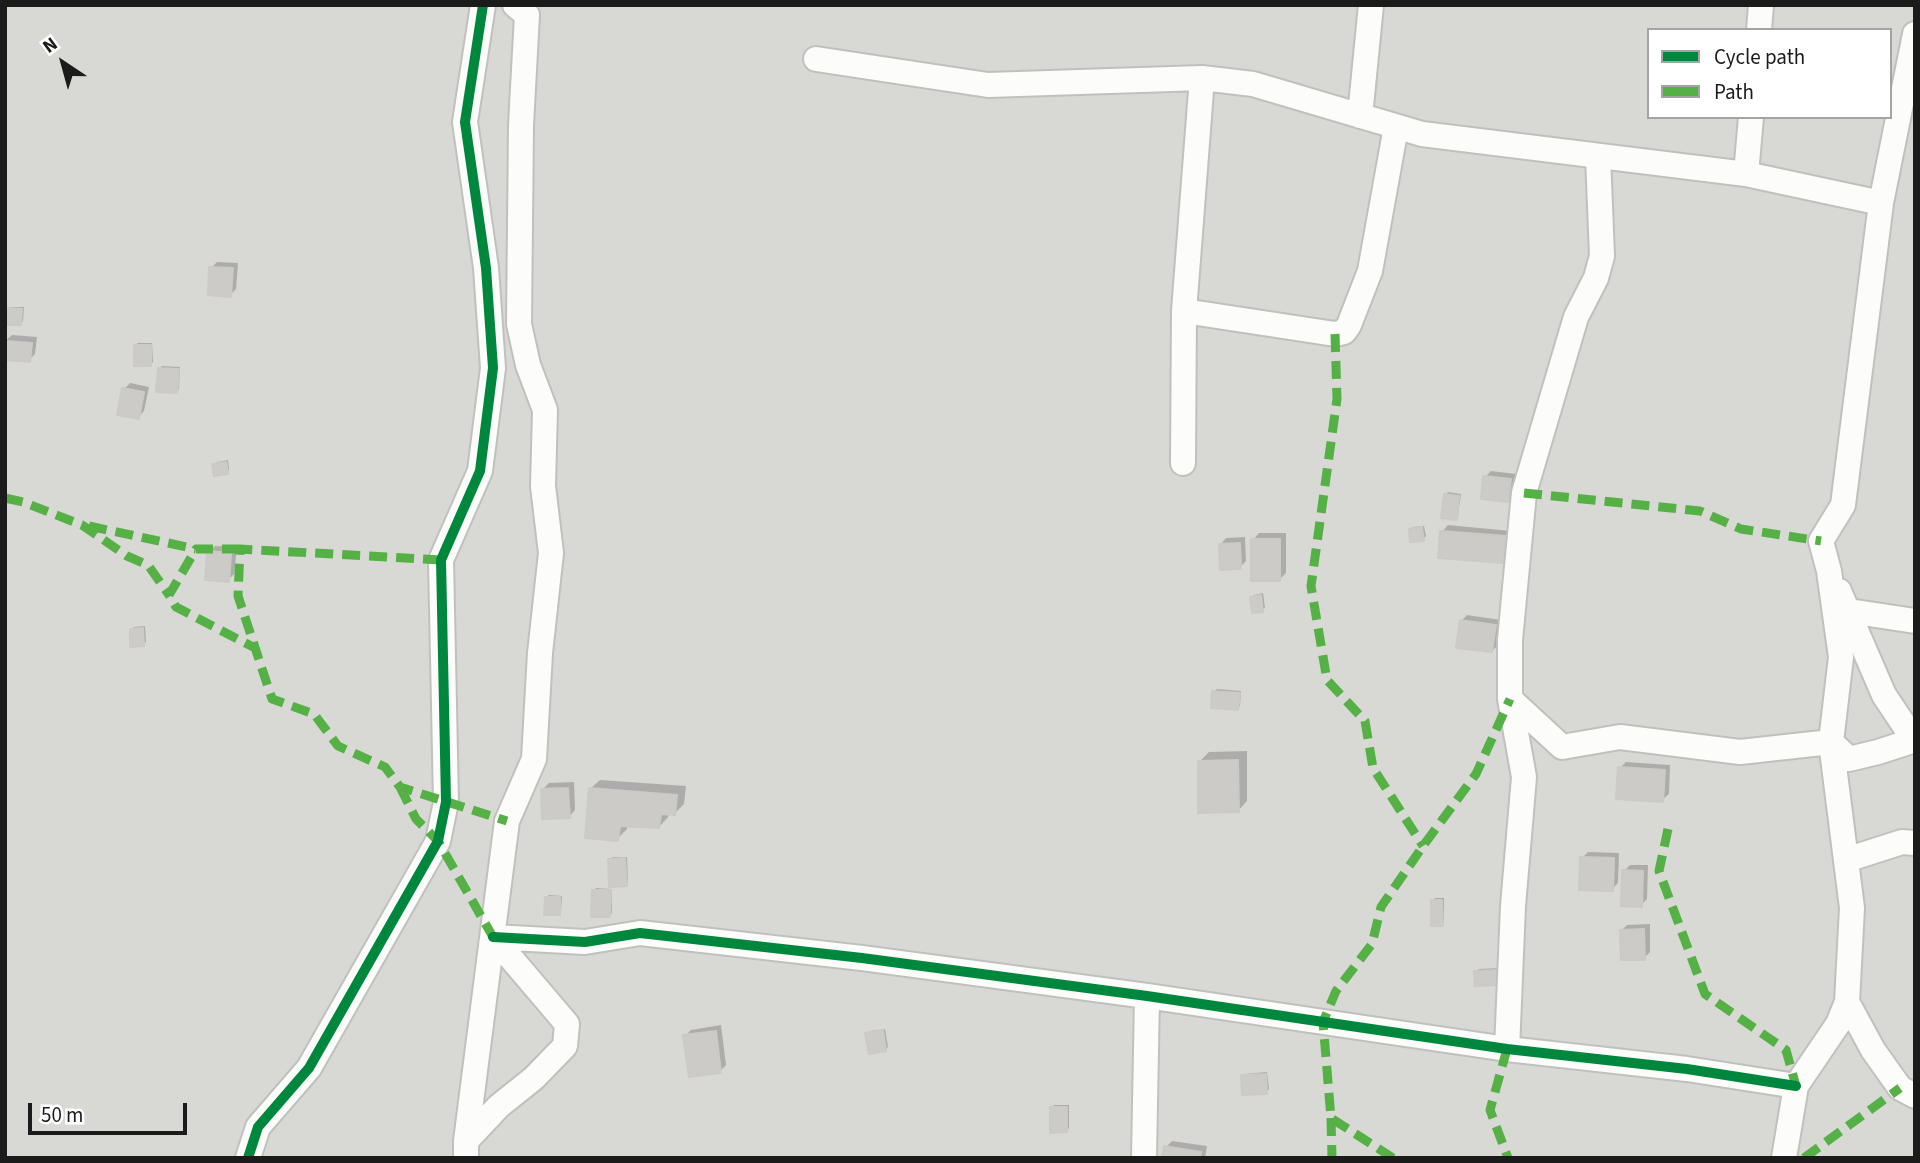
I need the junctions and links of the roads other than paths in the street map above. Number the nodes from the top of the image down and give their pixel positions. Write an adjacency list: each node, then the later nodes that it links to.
1 (483, 5): 17 (street)
2 (515, 5): 16 (street)
3 (1371, 5): 9 (street)
4 (1761, 5): 5 (street)
5 (1759, 28)
6 (1915, 34): 14 (street)
7 (816, 59): 8 (street)
8 (1202, 78): 9 (street); 15 (street)
9 (1360, 116): 11 (street)
10 (1751, 119): 13 (street)
11 (1396, 127): 12 (street); 15 (street)
12 (1598, 156): 13 (street); 22 (street)
13 (1746, 174): 14 (street)
14 (1881, 203): 19 (street)
15 (1184, 311): 18 (street)
16 (519, 324): 17 (street); 27 (street)
17 (493, 368): 34 (street)
18 (1183, 463)
19 (1829, 571): 20 (street); 24 (street)
20 (1849, 611): 21 (street); 23 (street)
21 (1915, 621)
22 (1510, 699): 24 (street); 30 (street)
23 (1915, 740): 24 (street)
24 (1831, 742): 26 (street)
25 (1915, 843): 26 (street)
26 (1846, 860): 29 (street)
27 (493, 937): 28 (street); 33 (street); 33 (street)
28 (1147, 996): 30 (street); 35 (street)
29 (1847, 1002): 31 (street); 32 (street)
30 (1507, 1049): 31 (street)
31 (1796, 1086): 36 (street)
32 (1915, 1096)
33 (466, 1149)
34 (248, 1158)
35 (1144, 1158)
36 (1784, 1158)

